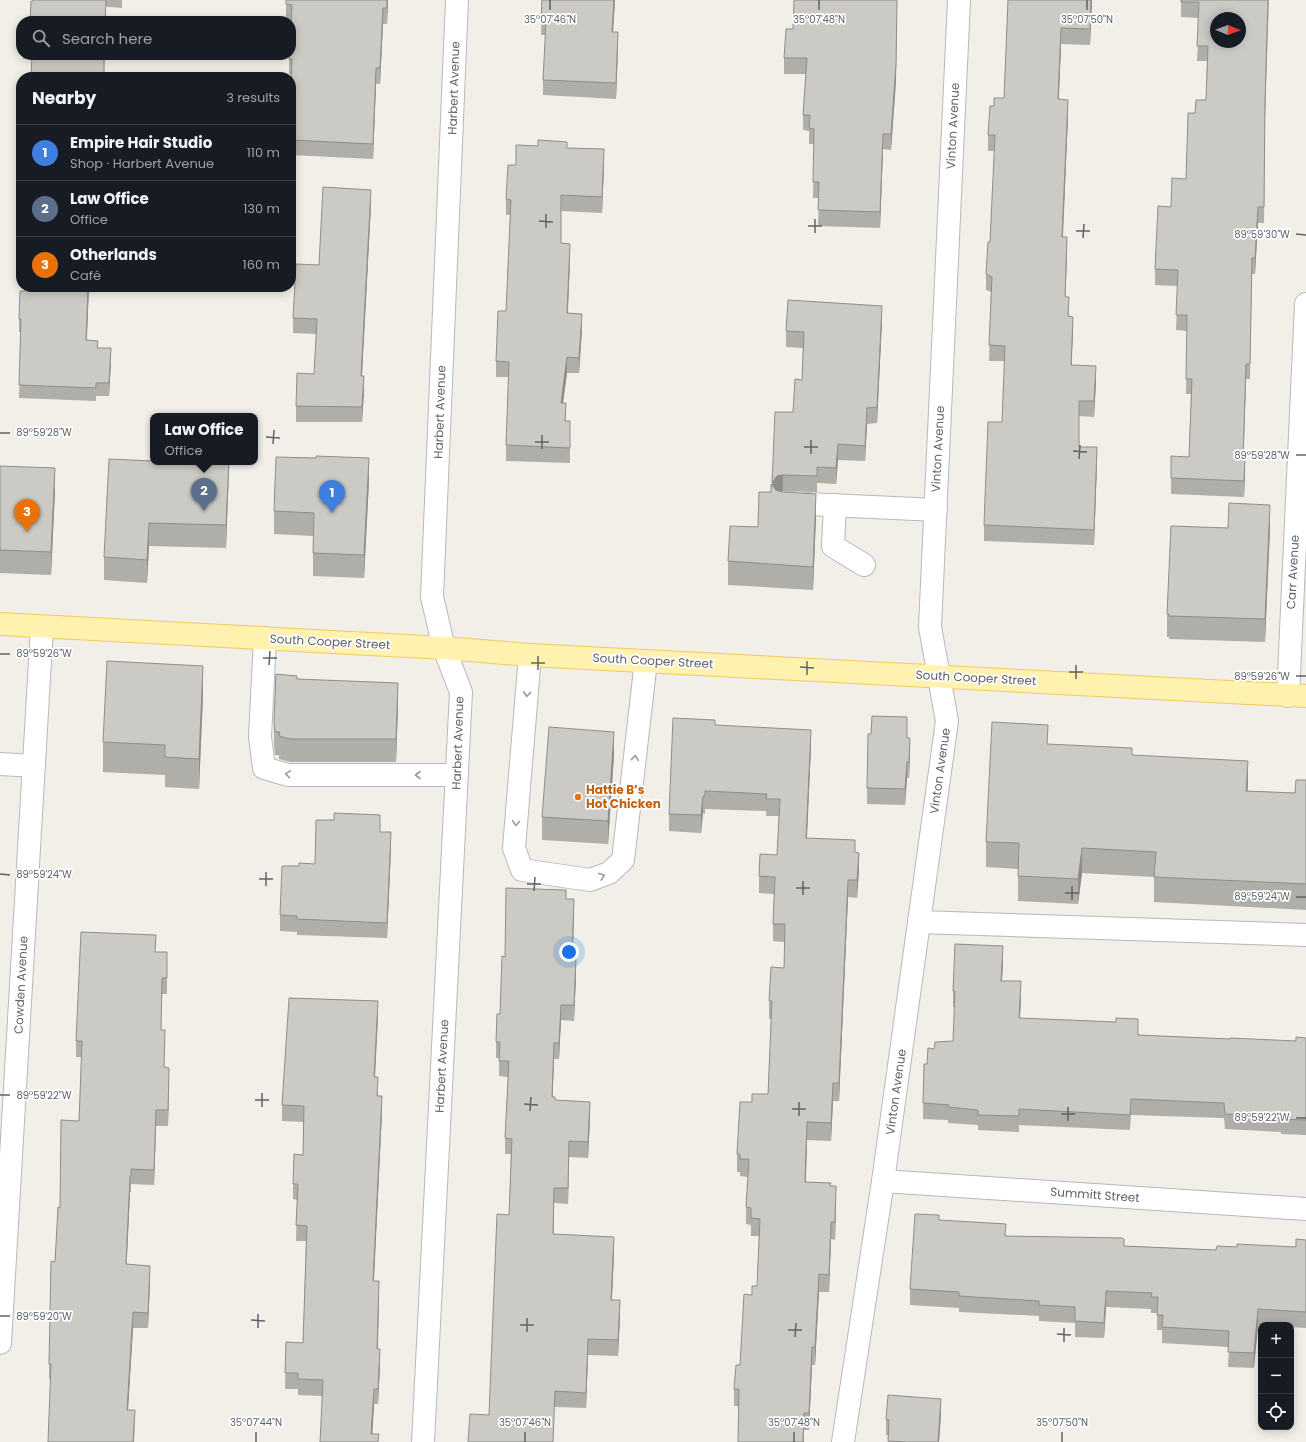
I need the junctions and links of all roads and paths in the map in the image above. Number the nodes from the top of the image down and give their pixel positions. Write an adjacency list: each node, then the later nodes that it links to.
1 (457, 0): 11 (street, Harbert Avenue)
2 (959, 0): 6 (street, Vinton Avenue)
3 (1306, 304): 15 (street, Carr Avenue)
4 (783, 503): 5 (street)
5 (835, 505): 6 (street); 7 (street)
6 (936, 510): 14 (street, Vinton Avenue)
7 (864, 565)
8 (0, 624): 9 (main road, South Cooper Street)
9 (42, 627): 10 (main road, South Cooper Street); 17 (street, Cowden Avenue)
10 (265, 638): 11 (main road, South Cooper Street); 18 (street, one-way to 10)
11 (444, 648): 12 (main road, South Cooper Street); 18 (street, Harbert Avenue)
12 (530, 655): 13 (main road, South Cooper Street); 13 (street, one-way to 13)
13 (646, 661): 14 (main road, South Cooper Street)
14 (940, 676): 15 (main road, South Cooper Street); 19 (street, Vinton Avenue)
15 (1297, 696)
16 (0, 764): 17 (street)
17 (34, 766): 23 (street, Cowden Avenue)
18 (457, 775): 24 (street, Harbert Avenue)
19 (919, 922): 20 (street); 21 (street, Vinton Avenue)
20 (1306, 935)
21 (883, 1181): 22 (street, Summitt Street); 25 (street, Vinton Avenue)
22 (1306, 1209)
23 (0, 1343)
24 (423, 1442)
25 (842, 1442)

